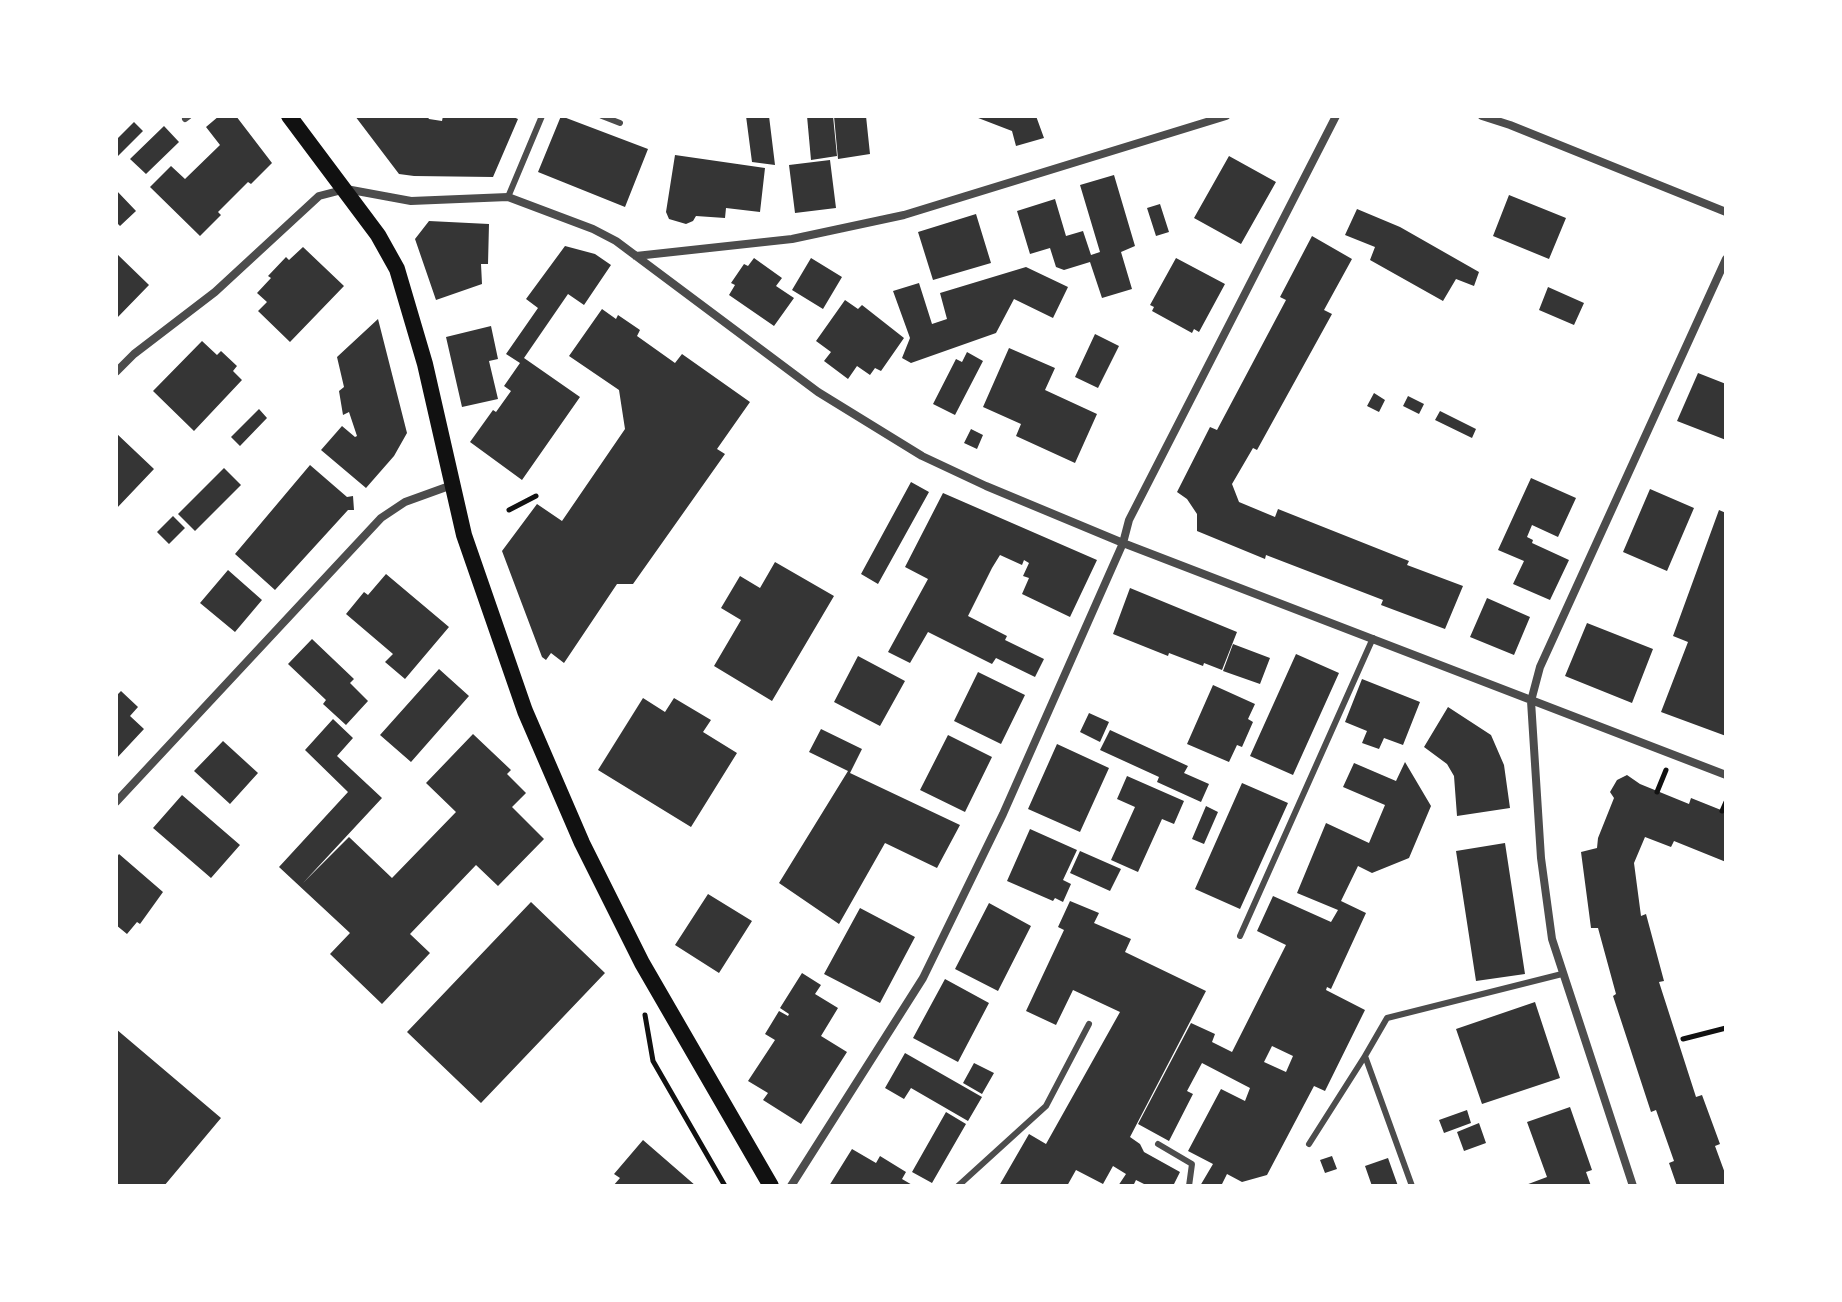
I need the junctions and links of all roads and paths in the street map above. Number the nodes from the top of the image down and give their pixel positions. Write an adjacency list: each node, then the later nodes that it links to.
1 (289, 116): 8 (main road)
2 (542, 116): 9 (lane)
3 (602, 116): 7 (lane)
4 (1226, 116): 11 (street)
5 (1336, 116): 17 (street)
6 (1482, 116): 10 (street)
7 (620, 123)
8 (346, 189): 9 (street); 13 (street); 14 (main road)
9 (508, 197): 11 (street)
10 (1726, 212)
11 (636, 256): 17 (street)
12 (1726, 259): 19 (street)
13 (116, 372)
14 (452, 485): 21 (street); 34 (main road)
15 (536, 496): 16 (path)
16 (509, 510)
17 (1123, 543): 18 (street); 35 (street)
18 (1373, 638): 19 (street); 24 (lane)
19 (1531, 701): 20 (street); 25 (street)
20 (1726, 775)
21 (116, 802)
22 (1726, 802): 23 (path)
23 (1722, 811)
24 (1240, 936)
25 (1562, 974): 30 (lane); 39 (street)
26 (645, 1010): 33 (path)
27 (1089, 1024): 36 (lane)
28 (1726, 1028): 29 (path)
29 (1683, 1039)
30 (1365, 1056): 32 (lane); 38 (lane)
31 (1158, 1144): 37 (lane)
32 (1309, 1144)
33 (725, 1186)
34 (771, 1186)
35 (791, 1186)
36 (958, 1186)
37 (1189, 1186)
38 (1412, 1186)
39 (1633, 1186)

